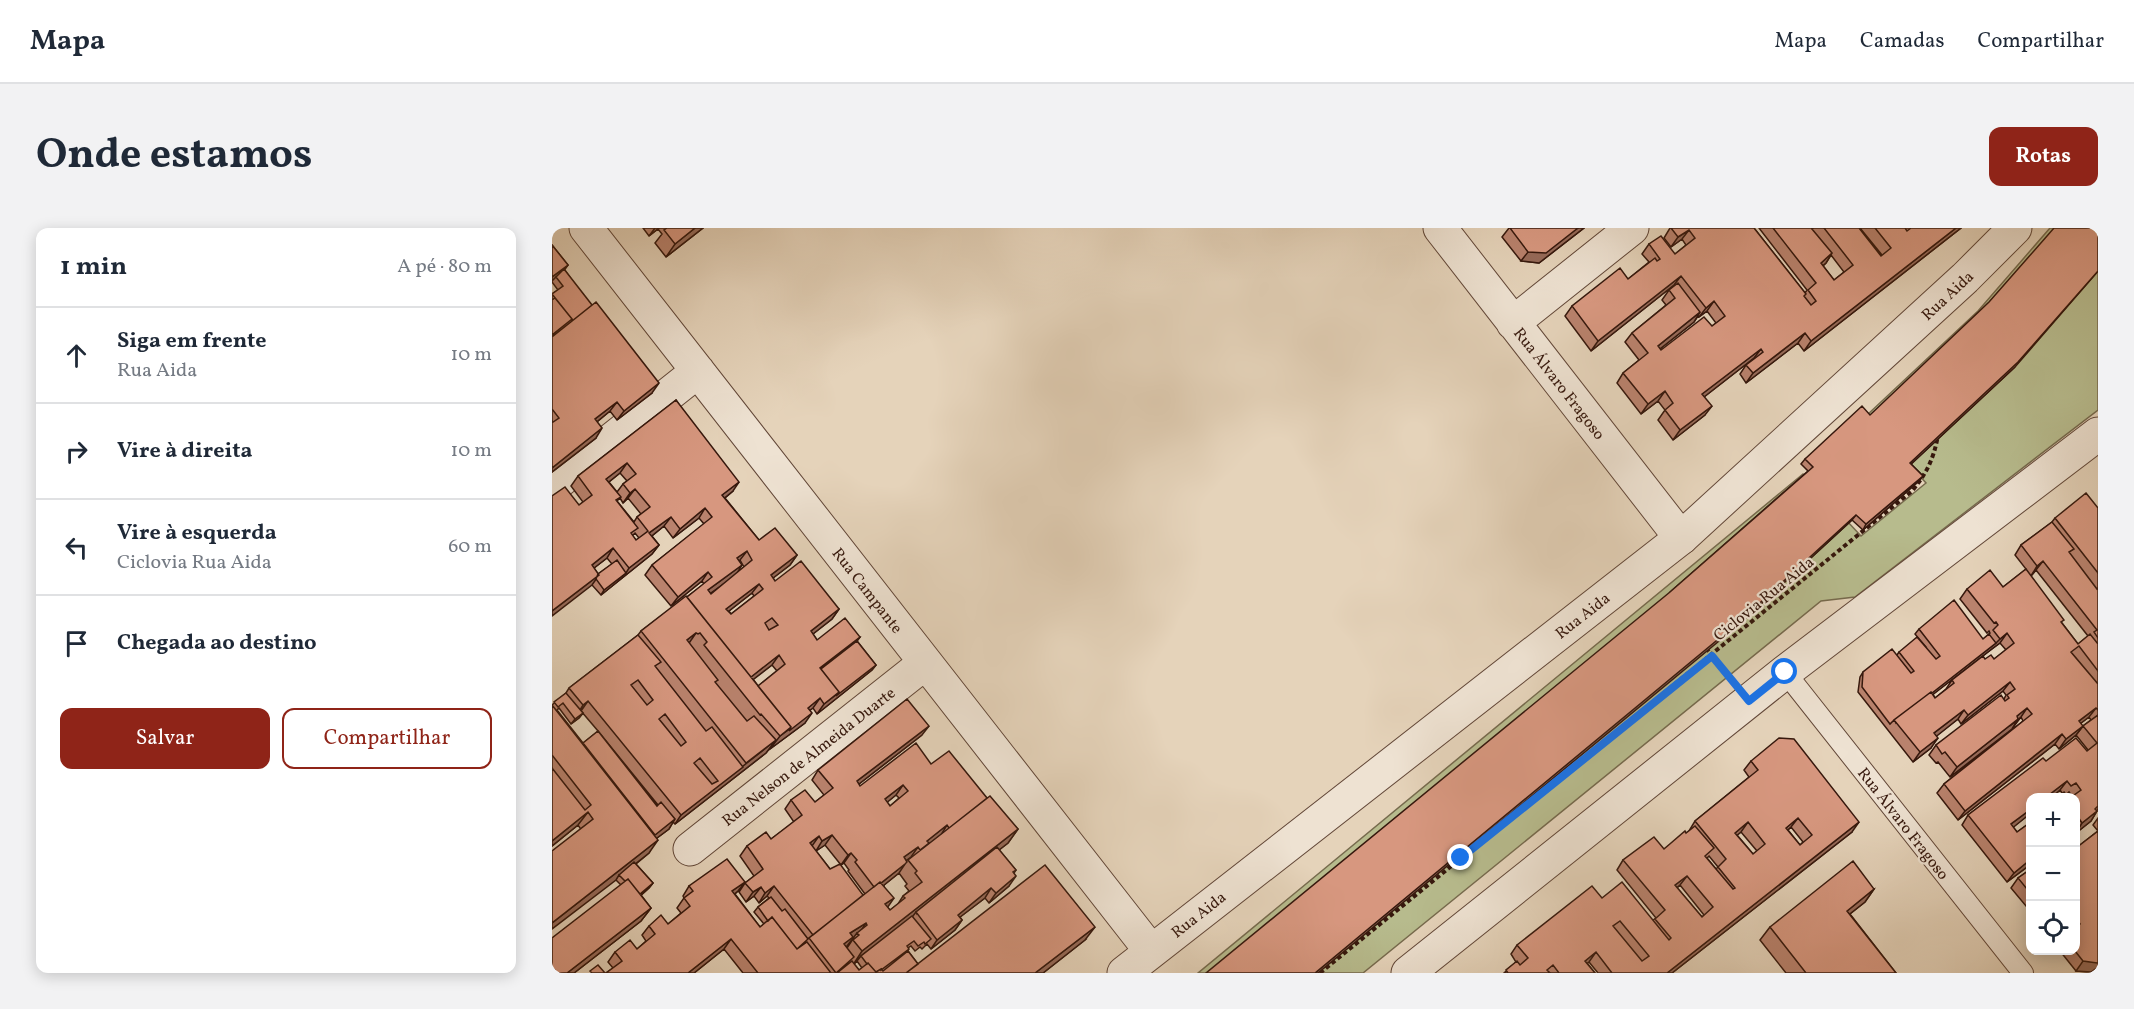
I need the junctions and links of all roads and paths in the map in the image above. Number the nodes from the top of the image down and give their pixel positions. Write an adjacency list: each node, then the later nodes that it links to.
1 (586, 228): 6 (street, Rua Campante)
2 (1440, 228): 5 (street, Rua Álvaro Fragoso)
3 (1632, 228): 5 (street)
4 (2014, 228): 10 (street, Rua Aida)
5 (1513, 323): 10 (street, Rua Álvaro Fragoso)
6 (698, 371): 9 (street); 13 (street, Rua Campante)
7 (1939, 433): 12 (path, Ciclovia Rua Aida)
8 (2098, 434): 14 (street)
9 (552, 487)
10 (1681, 538): 17 (street, Rua Aida)
11 (1705, 647): 12 (path)
12 (1712, 656): 15 (path); 19 (path, Ciclovia Rua Aida)
13 (925, 663): 16 (street, Rua Nelson de Almeida Duarte); 17 (street, Rua Campante)
14 (1785, 672): 15 (street); 21 (lane, Rua Álvaro Fragoso)
15 (1749, 701): 20 (street)
16 (690, 849)
17 (1151, 951): 18 (street, Rua Aida)
18 (1124, 973)
19 (1320, 973)
20 (1408, 973)
21 (2023, 973)

